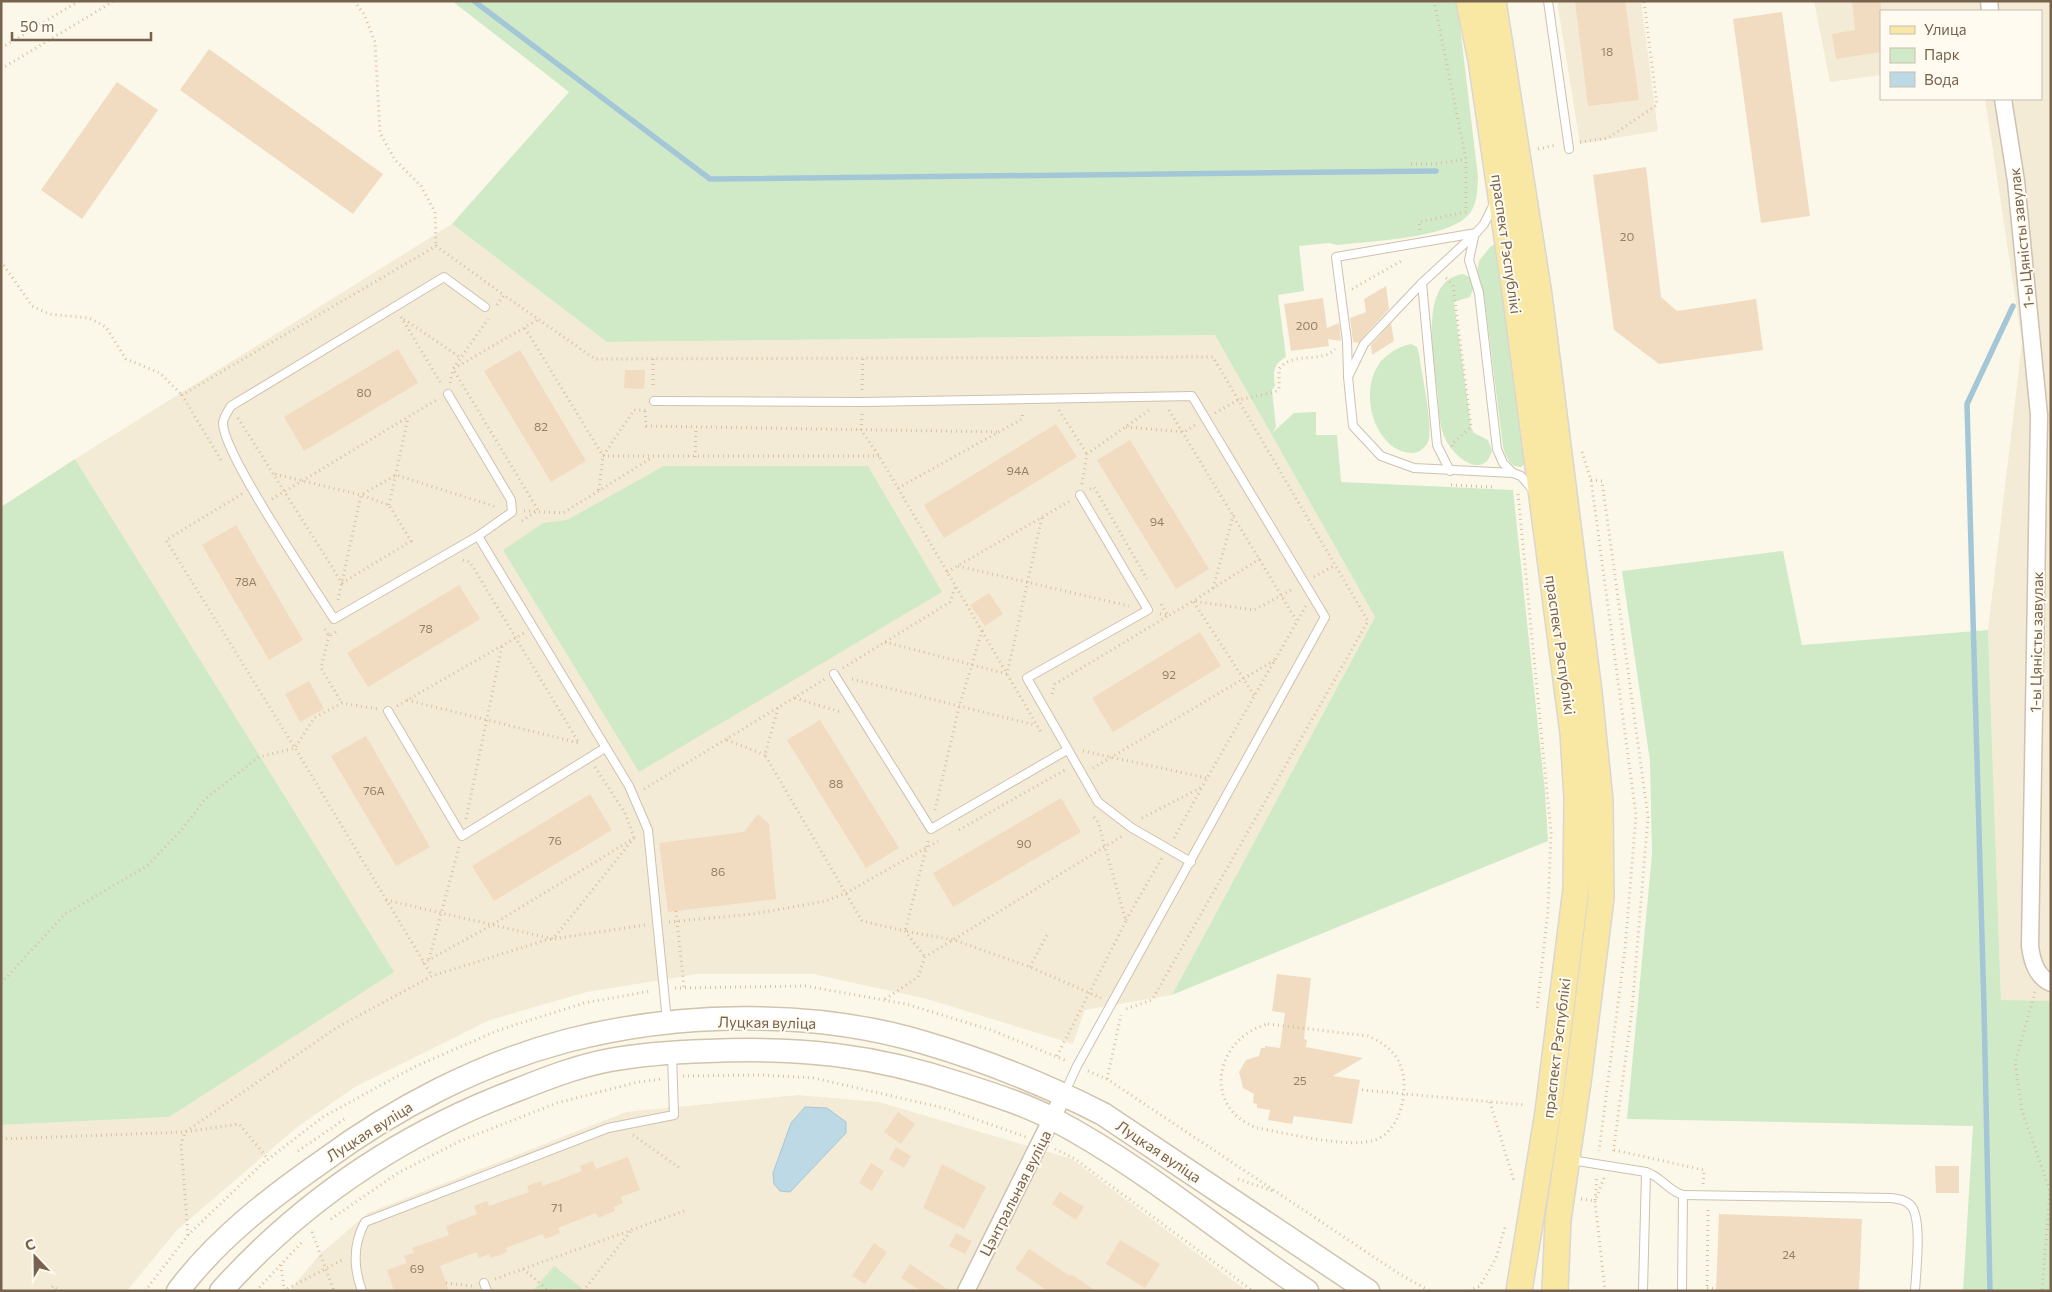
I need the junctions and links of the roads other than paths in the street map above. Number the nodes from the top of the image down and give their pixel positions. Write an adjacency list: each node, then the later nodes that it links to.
1 (1470, 1): 6 (main road, праспект Рэспублікі)
2 (1493, 1): 28 (main road, праспект Рэспублікі)
3 (1548, 1): 5 (lane)
4 (2003, 100): 23 (street, 1-ы Цяністы завулак)
5 (1569, 146)
6 (1498, 185): 7 (lane); 16 (main road, праспект Рэспублікі)
7 (1476, 233): 8 (lane); 10 (lane); 14 (lane)
8 (1422, 283): 10 (lane); 13 (lane)
9 (485, 307): 17 (lane)
10 (1348, 377): 13 (lane)
11 (448, 394): 17 (lane)
12 (654, 401): 22 (lane)
13 (1450, 471): 14 (lane)
14 (1514, 472): 16 (lane)
15 (1080, 495): 21 (lane)
16 (1545, 522): 37 (main road, праспект Рэспублікі)
17 (478, 536): 20 (lane)
18 (834, 674): 21 (lane)
19 (388, 711): 20 (lane)
20 (606, 748): 24 (lane)
21 (1067, 750): 22 (lane)
22 (1191, 862): 26 (lane)
23 (2046, 979)
24 (668, 1024): 26 (street, Луцкая вуліца); 31 (street, Луцкая вуліца)
25 (671, 1052): 27 (street, Луцкая вуліца); 32 (street, Луцкая вуліца); 33 (lane)
26 (1064, 1094): 27 (street, Цэнтральная вуліца); 36 (street, Луцкая вуліца)
27 (1052, 1119): 34 (street, Цэнтральная вуліца); 35 (street, Луцкая вуліца)
28 (1568, 1160): 29 (lane); 38 (main road, праспект Рэспублікі)
29 (1646, 1172): 30 (lane); 39 (lane)
30 (1683, 1195): 40 (lane); 41 (lane)
31 (178, 1291)
32 (221, 1291)
33 (362, 1291)
34 (966, 1291)
35 (1307, 1291)
36 (1368, 1291)
37 (1519, 1291)
38 (1555, 1291)
39 (1643, 1291)
40 (1682, 1291)
41 (1915, 1291)

